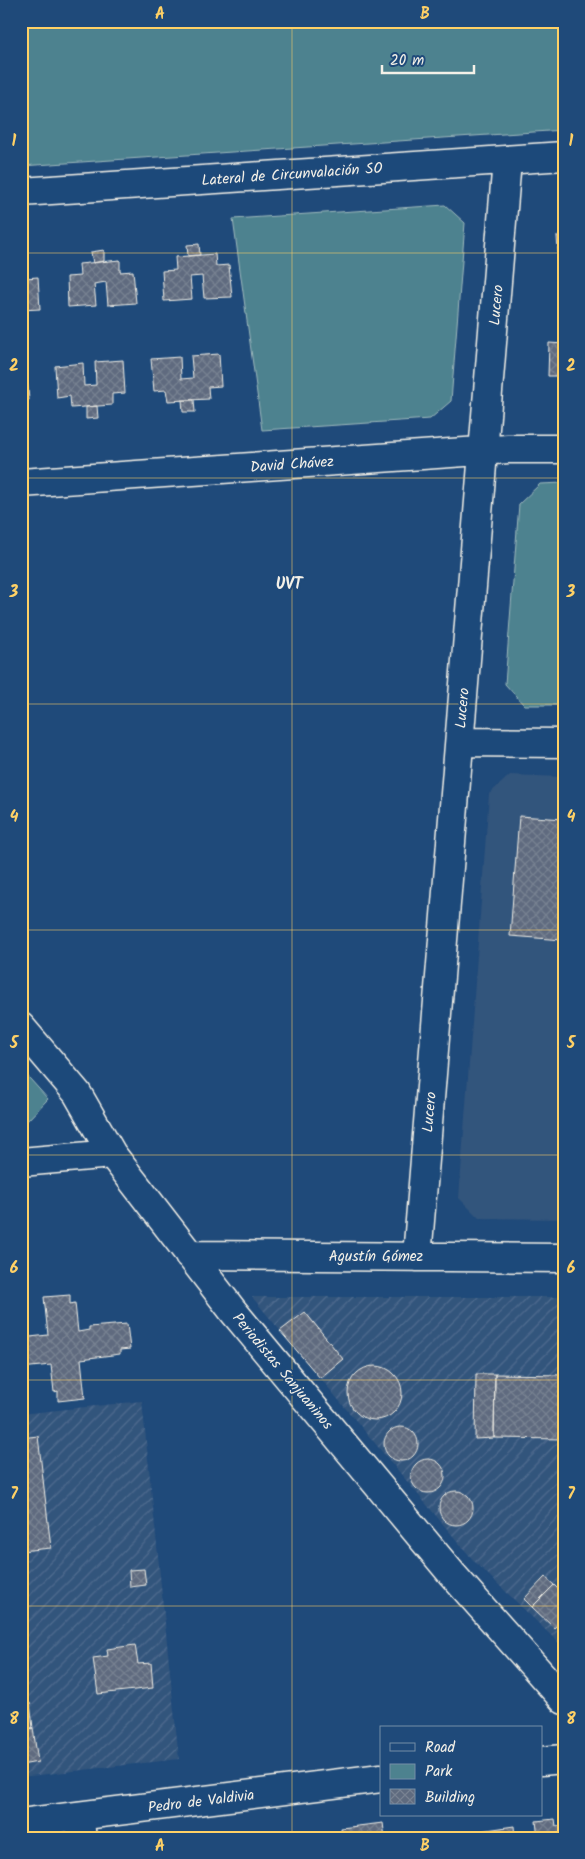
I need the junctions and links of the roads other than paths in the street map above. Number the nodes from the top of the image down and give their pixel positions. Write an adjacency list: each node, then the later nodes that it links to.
1 (564, 156): 2 (street, Lateral de Circunvalación SO)
2 (507, 160): 3 (street, Lateral de Circunvalación SO); 5 (street, Lucero)
3 (21, 192)
4 (564, 448): 5 (street, David Chávez)
5 (483, 451): 6 (street, David Chávez); 7 (street, Lucero)
6 (21, 483)
7 (460, 742): 8 (street); 13 (street, Lucero)
8 (564, 743)
9 (21, 1027): 10 (street, Periodistas Sanjuaninos)
10 (112, 1154): 11 (street); 12 (street, Periodistas Sanjuaninos)
11 (21, 1162)
12 (189, 1255): 13 (street, Agustín Gómez); 15 (street, Periodistas Sanjuaninos)
13 (417, 1257): 14 (street, Agustín Gómez)
14 (564, 1258)
15 (564, 1700)
16 (564, 1759): 17 (street)
17 (542, 1761)
18 (380, 1778): 20 (street, Pedro de Valdivia)
19 (21, 1823): 20 (street, Pedro de Valdivia)
20 (81, 1827)

